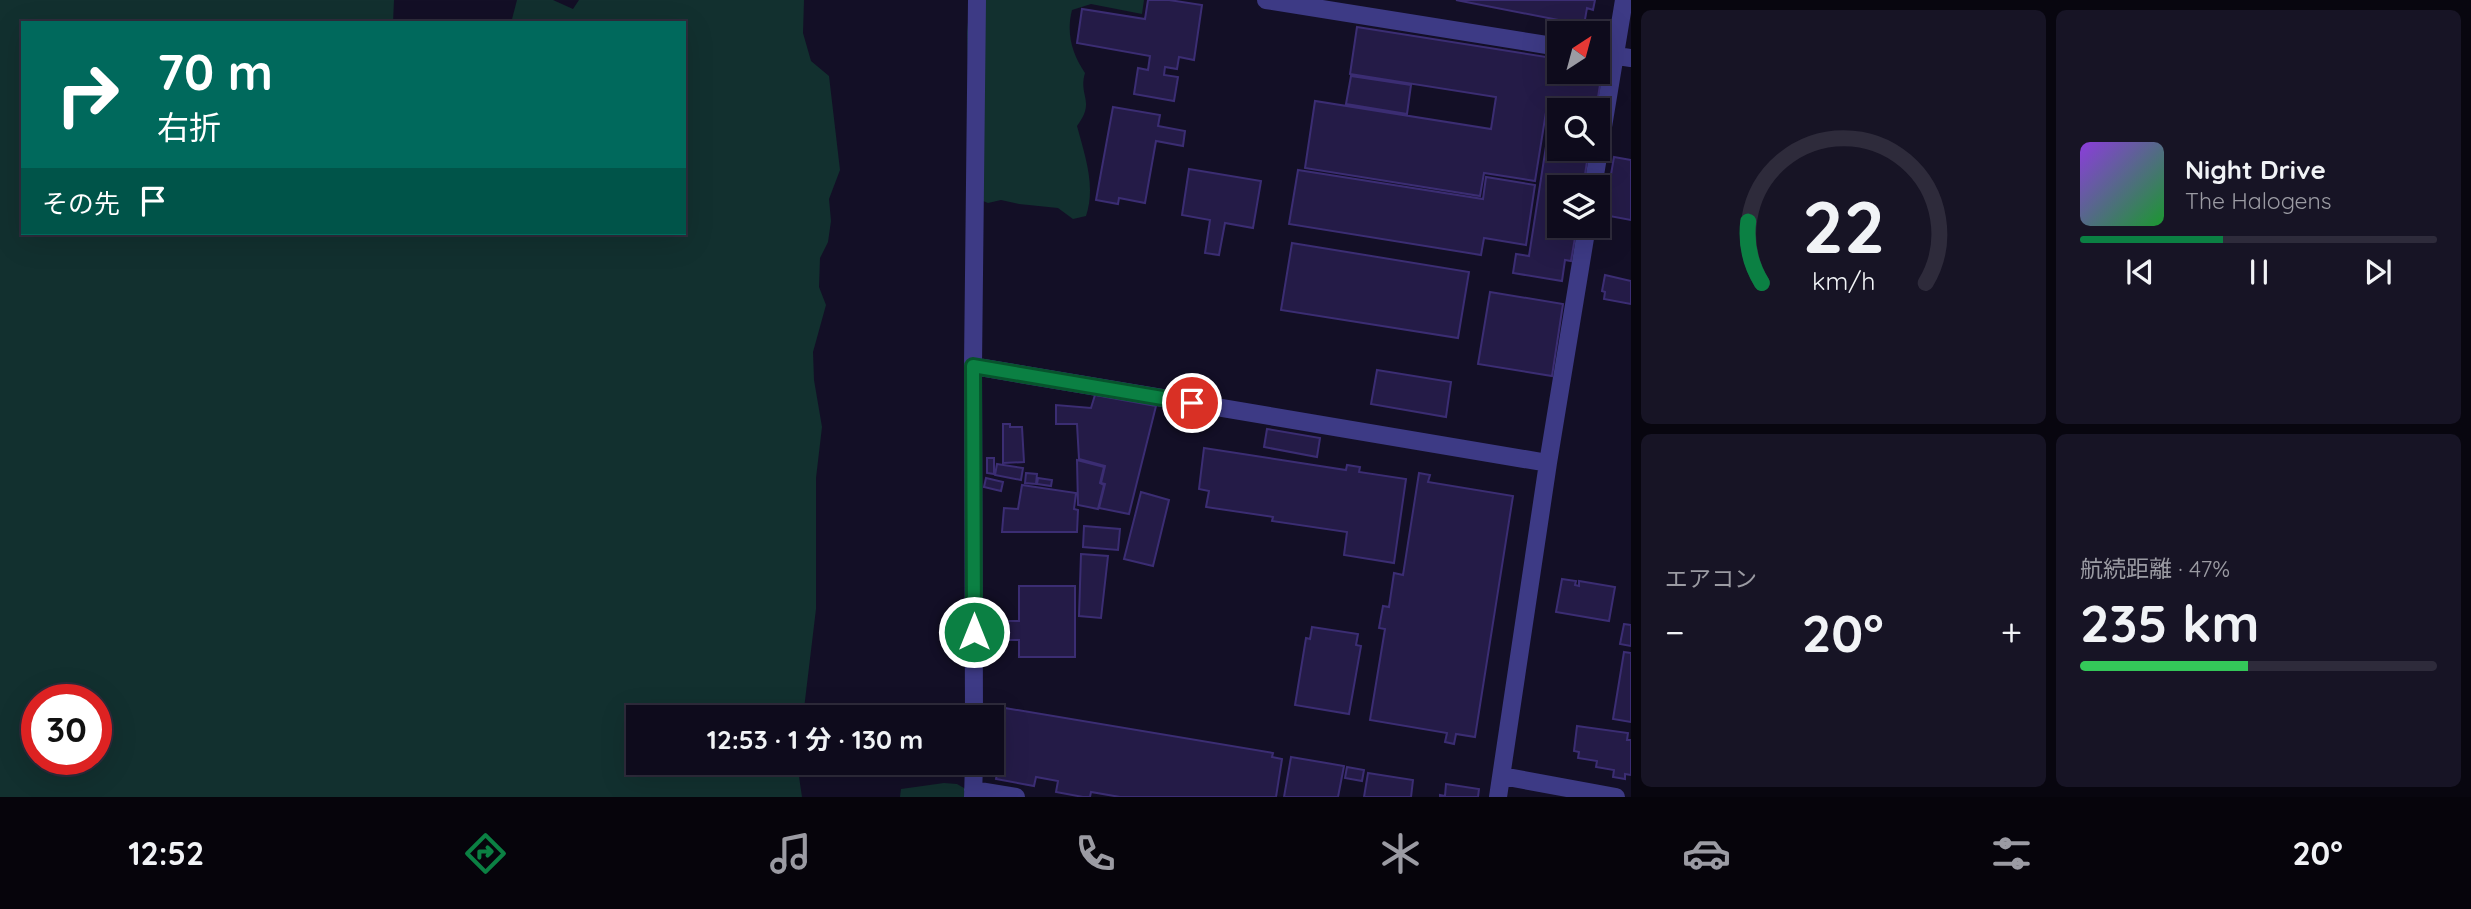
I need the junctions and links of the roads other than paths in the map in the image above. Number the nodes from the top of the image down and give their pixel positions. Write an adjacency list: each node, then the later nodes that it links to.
1 (977, 0): 8 (street)
2 (1265, 0): 4 (street)
3 (1624, 0): 5 (street)
4 (1547, 45)
5 (1615, 56): 6 (street)
6 (1596, 175)
7 (1585, 238): 9 (street)
8 (973, 366): 9 (street); 10 (street)
9 (1549, 463): 12 (street)
10 (974, 705)
11 (974, 775): 13 (street)
12 (1502, 776): 15 (street); 16 (street)
13 (973, 794): 14 (street)
14 (1016, 797)
15 (1498, 797)
16 (1616, 797)

